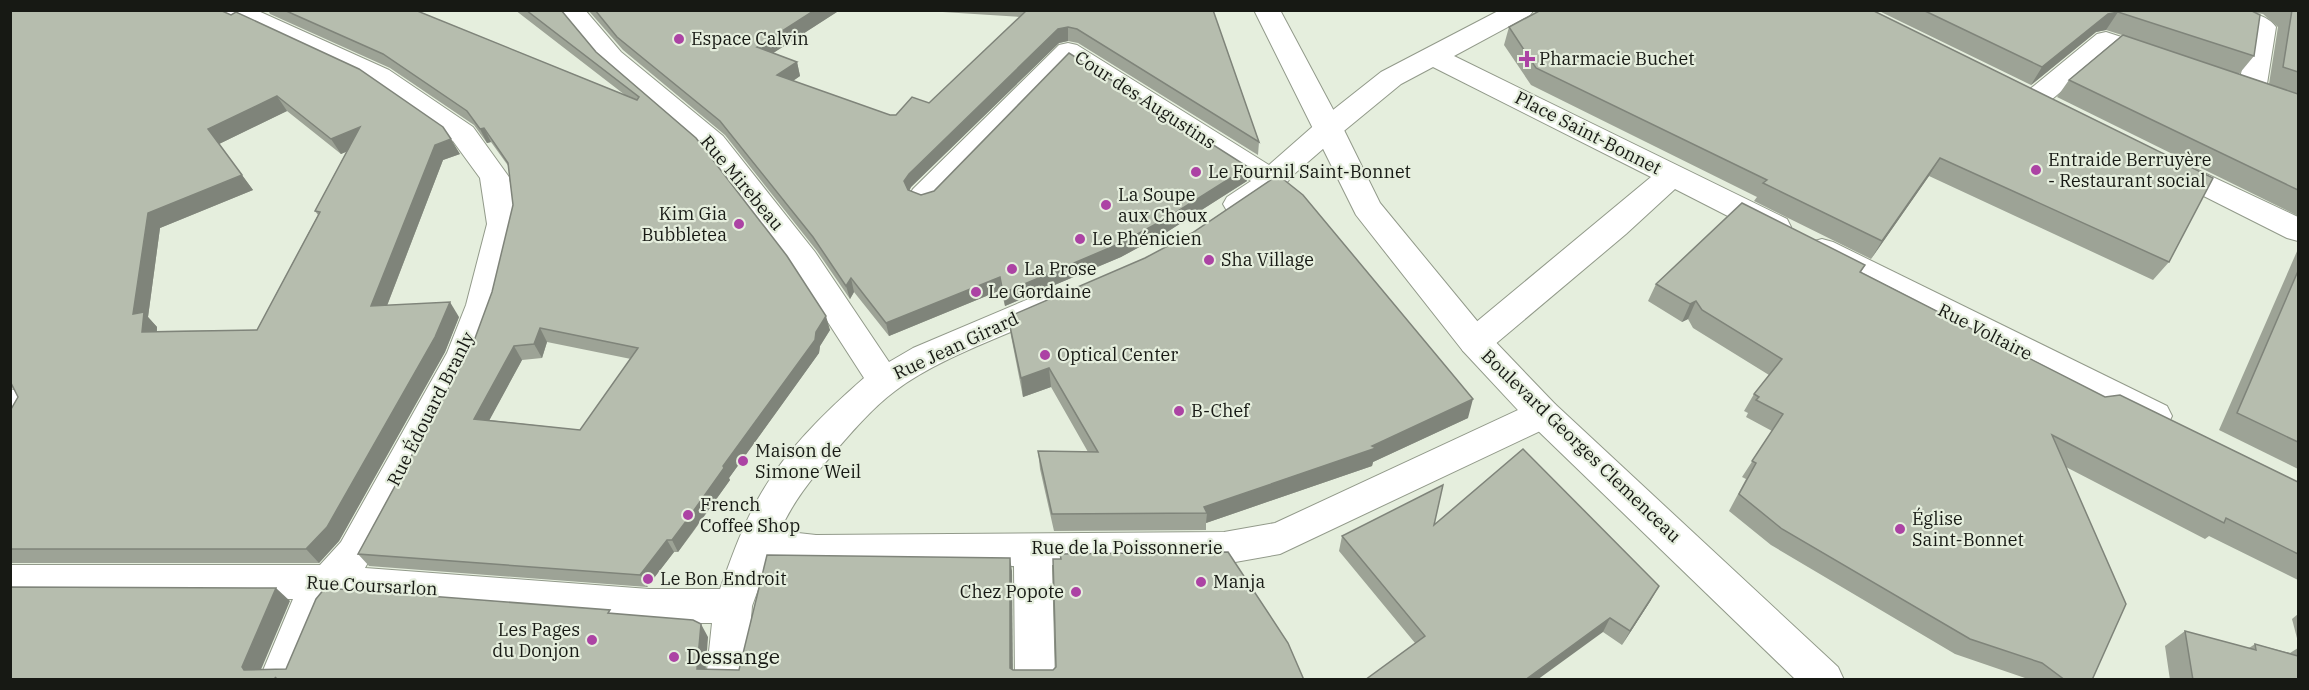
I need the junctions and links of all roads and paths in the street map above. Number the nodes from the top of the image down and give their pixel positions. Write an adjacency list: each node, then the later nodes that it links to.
1 (233, 10): 27 (street, Rue Édouard Branly)
2 (571, 10): 19 (street, Rue Mirebeau)
3 (1267, 10): 10 (street, Boulevard Georges Clemenceau)
4 (1521, 10): 6 (street)
5 (2217, 10): 8 (street)
6 (1433, 56): 10 (street); 12 (street, Place Saint-Bonnet)
7 (2173, 63): 9 (street)
8 (2280, 100)
9 (2066, 115)
10 (1329, 128): 13 (street); 18 (street, Boulevard Georges Clemenceau)
11 (2140, 152): 16 (street)
12 (1672, 176): 18 (street, Place Saint-Bonnet); 23 (street, Rue Voltaire)
13 (1272, 182): 14 (street, Cour des Augustins); 15 (street)
14 (924, 196)
15 (1216, 218)
16 (2298, 230)
17 (1078, 291): 19 (street, Rue Jean Girard)
18 (1475, 342): 21 (street, Boulevard Georges Clemenceau)
19 (884, 381): 24 (street, Rue Jean Girard)
20 (10, 402): 22 (street)
21 (1544, 414): 25 (street, Rue de la Poissonnerie); 32 (street, Boulevard Georges Clemenceau)
22 (10, 420)
23 (2182, 430)
24 (755, 545): 25 (street, Rue de la Poissonnerie); 28 (street, Rue Jean Girard)
25 (1032, 548): 31 (street)
26 (10, 582): 27 (street, Rue Coursarlon)
27 (330, 582): 28 (street, Rue Coursarlon); 29 (street, Rue Édouard Branly)
28 (733, 606): 30 (street, Rue Jean Girard)
29 (279, 680)
30 (726, 680)
31 (1035, 680)
32 (1824, 680)

